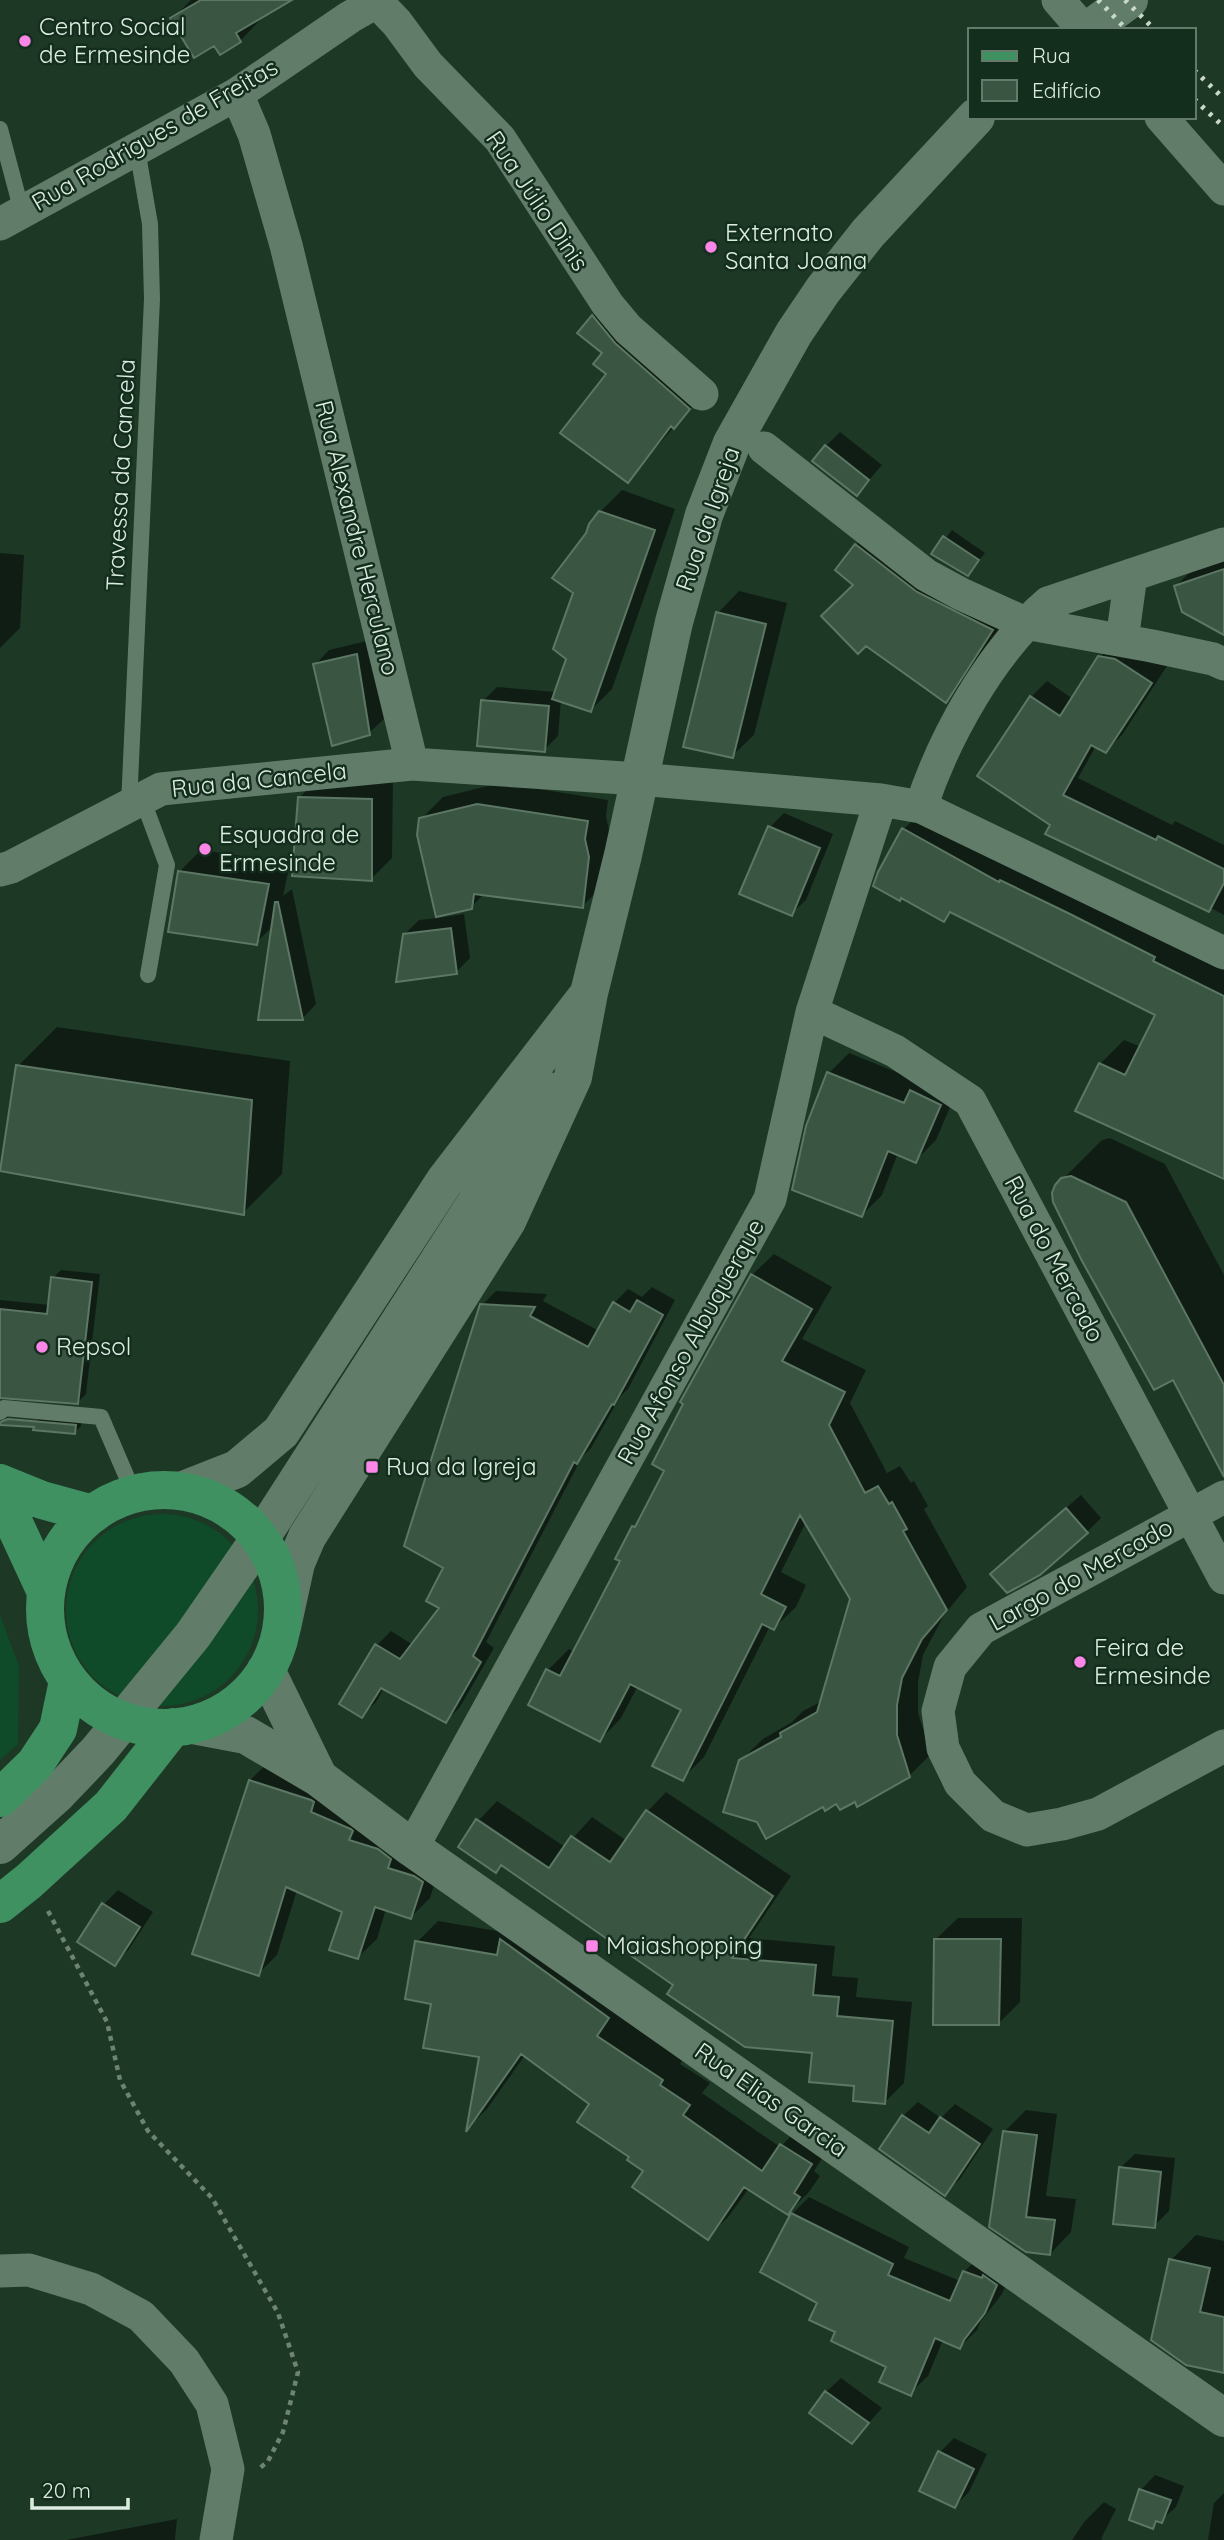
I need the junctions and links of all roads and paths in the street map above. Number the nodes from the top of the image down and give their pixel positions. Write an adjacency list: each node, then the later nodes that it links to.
1 (1058, 0): 4 (street)
2 (1129, 0): 5 (main road)
3 (361, 5): 6 (street, Rua Rodrigues de Freitas); 13 (street, Rua Júlio Dinis)
4 (1084, 28)
5 (1089, 28)
6 (237, 94): 10 (street, Rua Rodrigues de Freitas); 20 (street, Rua Alexandre Herculano)
7 (974, 119): 21 (main road, Rua da Igreja)
8 (1163, 119): 11 (street)
9 (0, 129): 12 (lane)
10 (138, 149): 12 (street, Rua Rodrigues de Freitas); 23 (lane, Travessa da Cancela)
11 (1224, 189)
12 (11, 218)
13 (702, 394)
14 (764, 448): 17 (street)
15 (1224, 544): 16 (street)
16 (1131, 575): 17 (street); 18 (street)
17 (1025, 623): 18 (street); 24 (street)
18 (1122, 640): 19 (street)
19 (1224, 664)
20 (412, 764): 21 (street); 23 (street, Rua da Cancela)
21 (639, 779): 22 (street); 28 (main road, Rua da Igreja)
22 (881, 800): 24 (street); 29 (street, Rua Afonso Albuquerque)
23 (135, 802): 25 (street, Rua da Cancela); 27 (lane)
24 (921, 807): 26 (street)
25 (0, 870)
26 (1224, 953)
27 (148, 975)
28 (589, 993): 32 (main road, Rua da Igreja); 40 (main road, Rua da Igreja); 47 (main road, Rua da Igreja)
29 (812, 1012): 37 (street, Rua do Mercado); 48 (street, Rua Afonso Albuquerque)
30 (0, 1412): 34 (lane)
31 (0, 1483): 36 (main road)
32 (181, 1492): 34 (main road); 40 (main road)
33 (0, 1493): 39 (main road)
34 (134, 1494): 36 (main road)
35 (1224, 1497): 37 (street, Largo do Mercado)
36 (93, 1514): 39 (main road)
37 (1190, 1516): 38 (street, Rua do Mercado); 44 (street, Largo do Mercado)
38 (1224, 1578)
39 (46, 1592): 42 (main road)
40 (282, 1627): 41 (main road)
41 (266, 1670): 43 (main road); 45 (main road, Rua Elias Garcia)
42 (68, 1681): 43 (main road); 46 (main road)
43 (183, 1726): 45 (main road, Rua Elias Garcia); 50 (main road)
44 (1224, 1746)
45 (319, 1778): 48 (main road, Rua Elias Garcia)
46 (0, 1798)
47 (0, 1845)
48 (412, 1848): 52 (main road, Rua Elias Garcia)
49 (43, 1900): 53 (path)
50 (0, 1904)
51 (0, 2271): 53 (street)
52 (1224, 2418)
53 (223, 2501): 54 (street)
54 (216, 2540)

